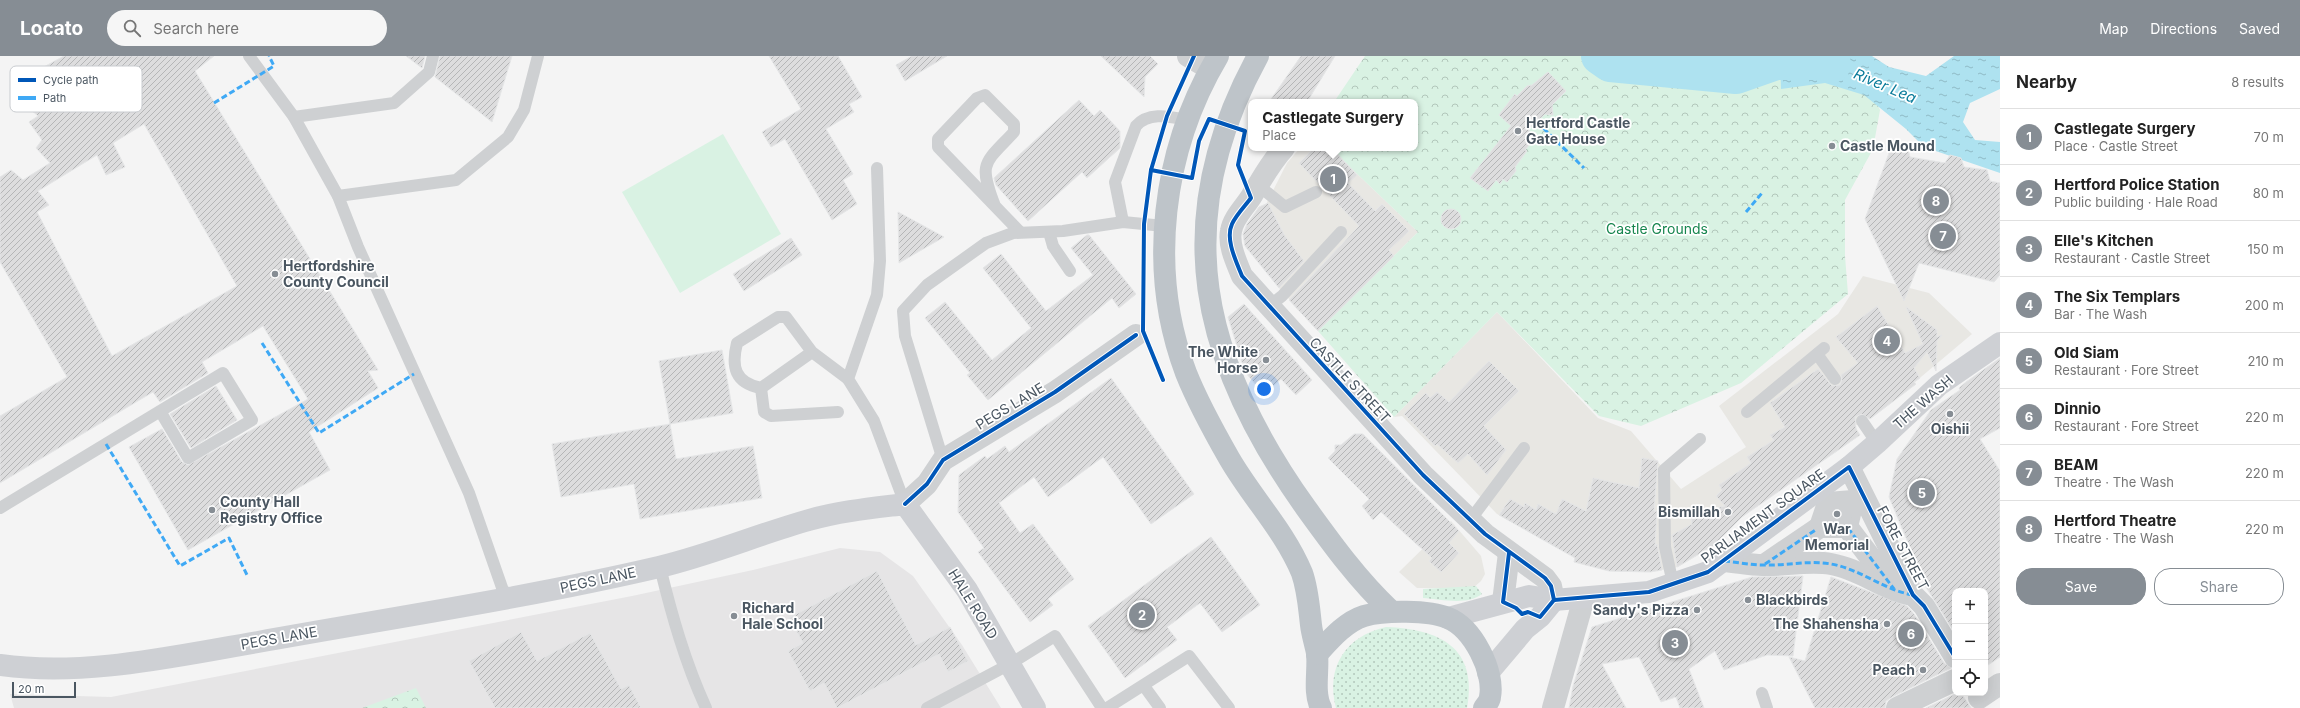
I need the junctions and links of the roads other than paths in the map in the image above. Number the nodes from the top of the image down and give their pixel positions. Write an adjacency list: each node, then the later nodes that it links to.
1 (249, 56): 7 (lane)
2 (433, 56): 7 (lane)
3 (538, 56): 13 (lane)
4 (1188, 56): 6 (street)
5 (1258, 56): 52 (highway)
6 (1214, 63): 8 (highway)
7 (294, 116): 13 (lane)
8 (1188, 120): 15 (lane); 16 (highway)
9 (1281, 151): 11 (street, CASTLE STREET)
10 (877, 168): 25 (lane)
11 (1258, 185): 12 (lane); 21 (street, CASTLE STREET)
12 (1316, 192)
13 (338, 196): 49 (lane)
14 (994, 206): 14 (lane); 17 (lane)
15 (1123, 222): 16 (lane); 18 (lane)
16 (1164, 226): 55 (highway)
17 (1020, 232): 18 (lane); 35 (lane)
18 (1049, 232): 20 (lane)
19 (1341, 232): 21 (lane)
20 (1070, 271)
21 (1268, 307): 39 (street, CASTLE STREET)
22 (1136, 335): 35 (street, PEGS LANE)
23 (2000, 343): 33 (main road, THE WASH)
24 (812, 352): 25 (lane); 27 (lane); 27 (lane)
25 (848, 379): 37 (lane)
26 (1834, 379): 30 (lane)
27 (761, 388): 29 (lane)
28 (160, 411): 28 (lane); 38 (lane)
29 (838, 412)
30 (1747, 412)
31 (1862, 421): 33 (lane)
32 (1700, 439): 46 (lane)
33 (1877, 443): 36 (main road, THE WASH)
34 (1524, 448): 39 (lane)
35 (943, 460): 37 (street, PEGS LANE)
36 (1849, 467): 43 (main road, PARLIAMENT SQUARE); 47 (street, FORE STREET)
37 (905, 504): 45 (main road, PEGS LANE); 56 (main road, HALE ROAD)
38 (0, 508)
39 (1470, 519): 42 (street, CASTLE STREET)
40 (1819, 528): 44 (street)
41 (1848, 528): 47 (street)
42 (1509, 553): 50 (street, CASTLE STREET); 51 (street)
43 (1724, 561): 44 (street); 46 (main road, PARLIAMENT SQUARE)
44 (1764, 565): 47 (street)
45 (660, 567): 49 (main road, PEGS LANE); 66 (lane)
46 (1669, 585): 48 (main road)
47 (1904, 594): 54 (street, FORE STREET)
48 (1584, 598): 50 (main road); 73 (street)
49 (506, 599): 57 (main road, PEGS LANE)
50 (1554, 600): 51 (main road); 58 (main road)
51 (1503, 602): 53 (main road)
52 (1391, 611): 53 (highway); 55 (highway)
53 (1448, 618): 58 (highway)
54 (1952, 652)
55 (1317, 654): 65 (highway)
56 (1010, 664): 67 (lane); 68 (main road, HALE ROAD); 69 (lane)
57 (0, 665)
58 (1488, 673): 64 (highway)
59 (1952, 681): 75 (street)
60 (2000, 684): 63 (street)
61 (1144, 686): 70 (lane); 71 (lane); 72 (lane)
62 (1762, 693): 74 (lane)
63 (1980, 700)
64 (1491, 705)
65 (1319, 707)
66 (706, 708)
67 (927, 708)
68 (1035, 708)
69 (1102, 708)
70 (1107, 708)
71 (1160, 708)
72 (1229, 708)
73 (1553, 708)
74 (1767, 708)
75 (1897, 708)

